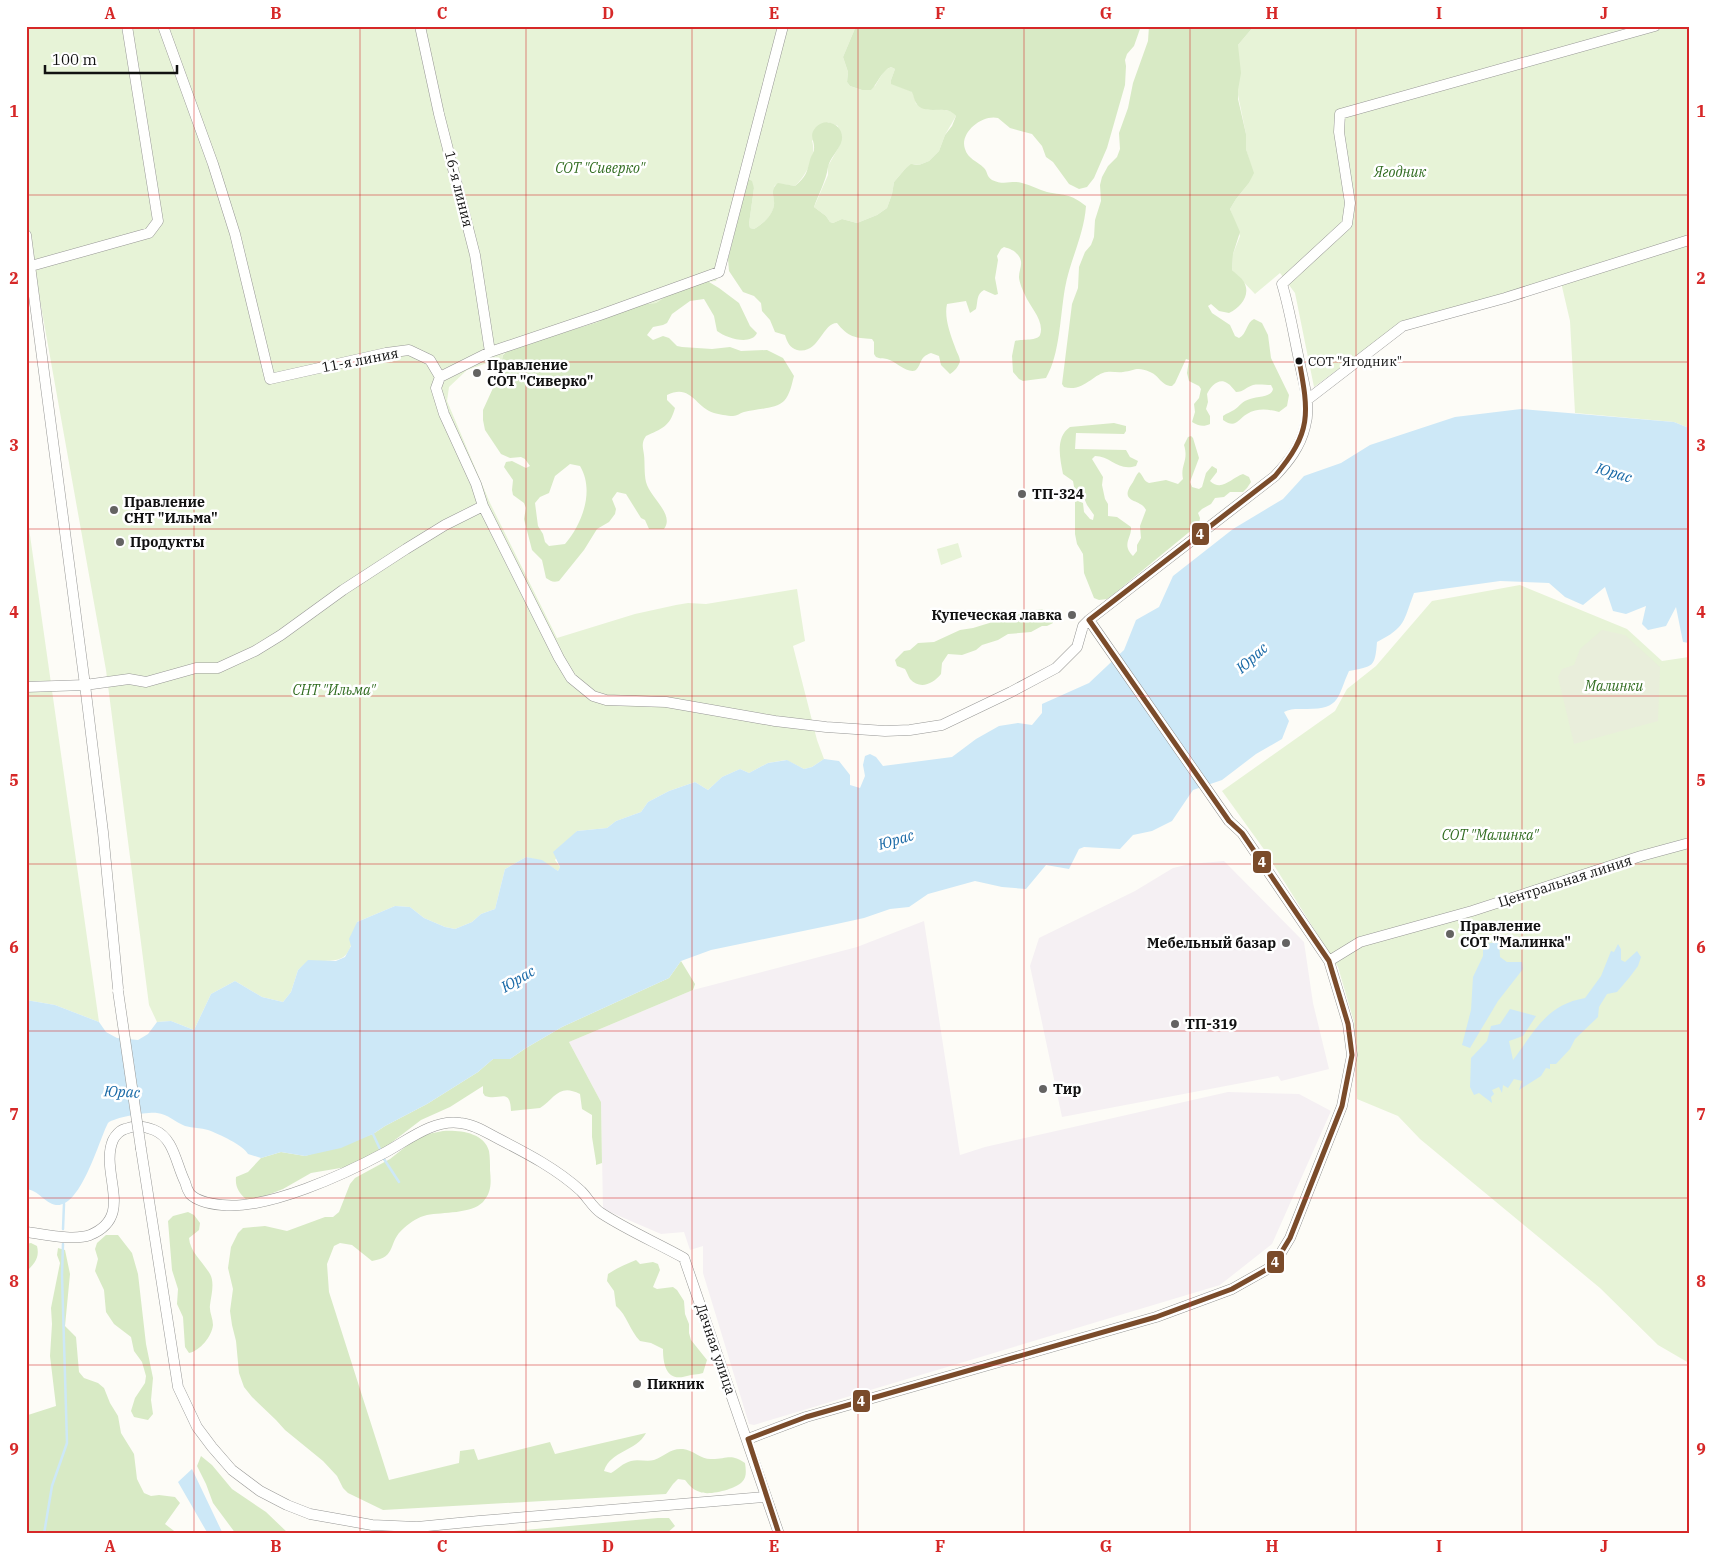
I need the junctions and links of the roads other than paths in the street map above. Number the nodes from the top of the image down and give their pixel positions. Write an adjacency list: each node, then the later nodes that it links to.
1 (127, 26): 8 (street)
2 (163, 26): 11 (street, 11-я линия)
3 (420, 26): 10 (street, 16-я линия)
4 (783, 26): 10 (street)
5 (1655, 26): 12 (street)
6 (26, 235): 8 (street)
7 (1689, 240): 12 (street)
8 (31, 266): 9 (street)
9 (29, 285): 15 (street)
10 (490, 352): 11 (street)
11 (440, 377): 13 (street)
12 (1307, 400): 14 (street)
13 (483, 506): 14 (street); 15 (street)
14 (1089, 620): 18 (street)
15 (85, 685): 16 (street); 21 (street, bridge)
16 (26, 687)
17 (1689, 843): 18 (street, Центральная линия)
18 (1329, 961): 20 (street)
19 (26, 1232): 20 (street, Дачная улица)
20 (748, 1440): 21 (street, Дачная улица)
21 (765, 1497): 22 (street, Дачная улица)
22 (779, 1534)

